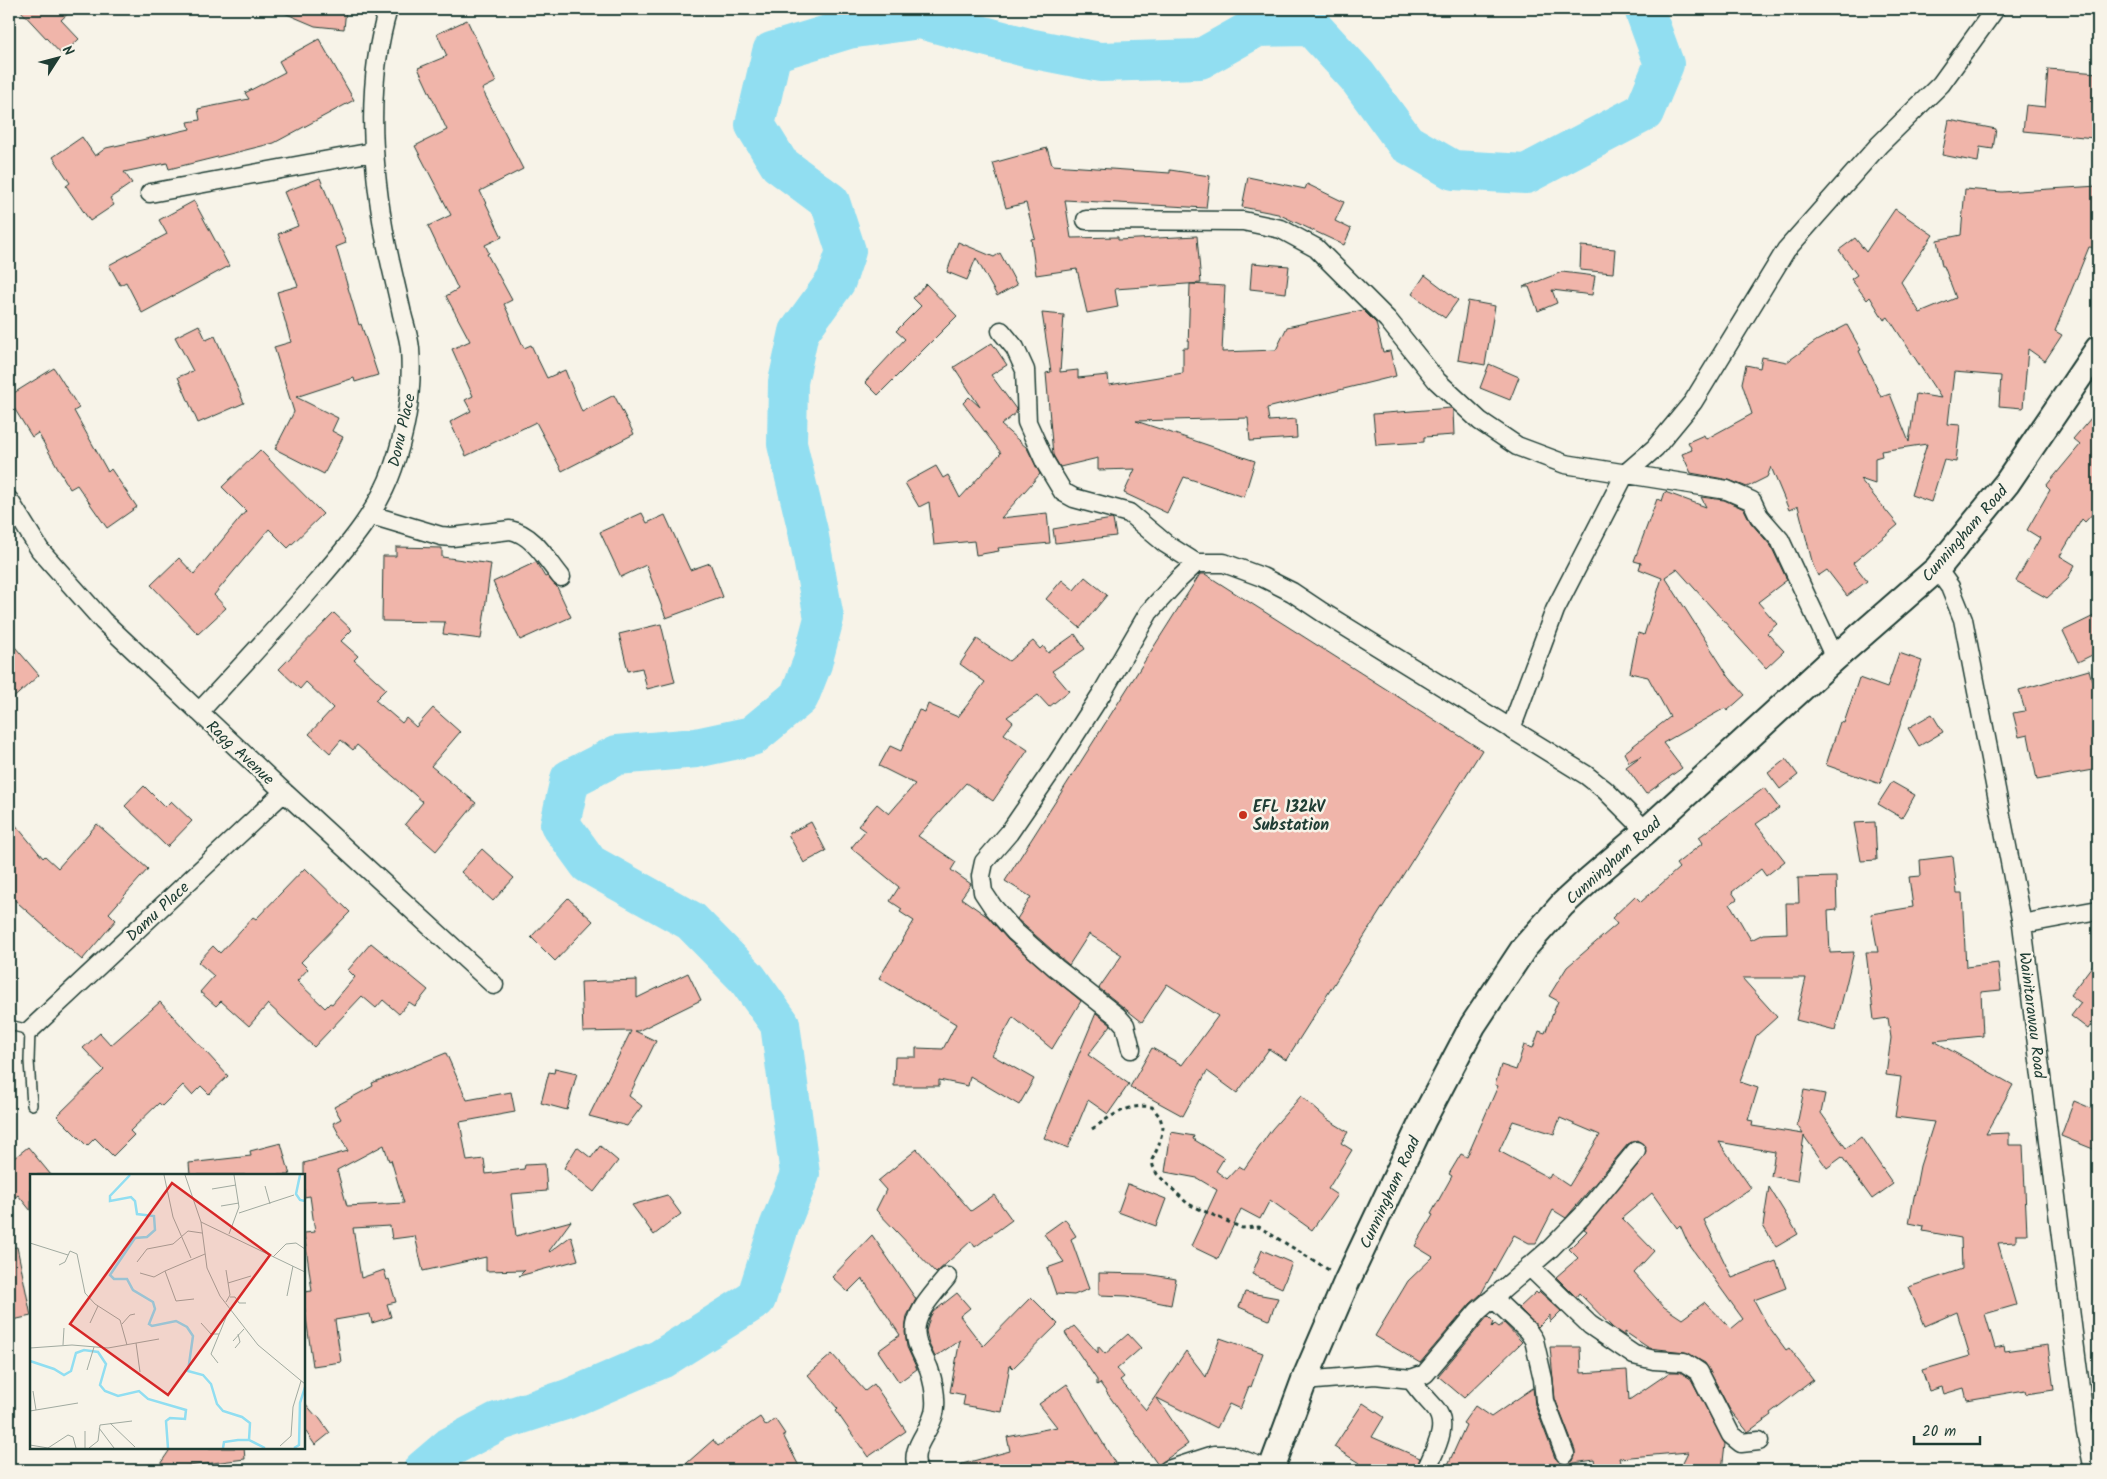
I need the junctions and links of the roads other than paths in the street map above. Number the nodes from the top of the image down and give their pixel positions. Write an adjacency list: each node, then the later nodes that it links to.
1 (388, 9): 3 (street, Donu Place)
2 (1995, 9): 8 (street)
3 (373, 152): 4 (street); 10 (street, Donu Place)
4 (150, 193)
5 (1086, 220): 8 (street)
6 (1001, 331): 11 (street)
7 (2098, 349): 12 (main road, Cunningham Road)
8 (1625, 474): 14 (street); 16 (street)
9 (9, 500): 15 (street, Ragg Avenue)
10 (370, 516): 13 (street); 15 (street, Donu Place)
11 (1196, 563): 16 (street); 24 (street)
12 (1937, 569): 14 (main road, Cunningham Road); 20 (street, Wainitarawau Road)
13 (561, 577)
14 (1835, 658): 18 (main road, Cunningham Road)
15 (199, 712): 17 (street, Ragg Avenue)
16 (1511, 729): 18 (street)
17 (284, 792): 21 (street, Ragg Avenue); 23 (street, Damu Place)
18 (1646, 831): 31 (main road, Cunningham Road)
19 (2098, 910): 20 (street)
20 (2022, 924): 38 (street, Wainitarawau Road)
21 (494, 984)
22 (9, 1024): 23 (lane)
23 (30, 1030): 25 (lane)
24 (1131, 1049)
25 (32, 1105)
26 (1636, 1151): 27 (street)
27 (1528, 1266): 29 (street); 32 (street)
28 (947, 1277): 34 (street)
29 (1493, 1298): 30 (street); 33 (street)
30 (1411, 1380): 31 (street); 37 (street)
31 (1304, 1381): 36 (main road, Cunningham Road)
32 (1758, 1441)
33 (1565, 1454)
34 (918, 1470)
35 (1168, 1470): 36 (street)
36 (1270, 1470)
37 (1426, 1470)
38 (2094, 1470)

